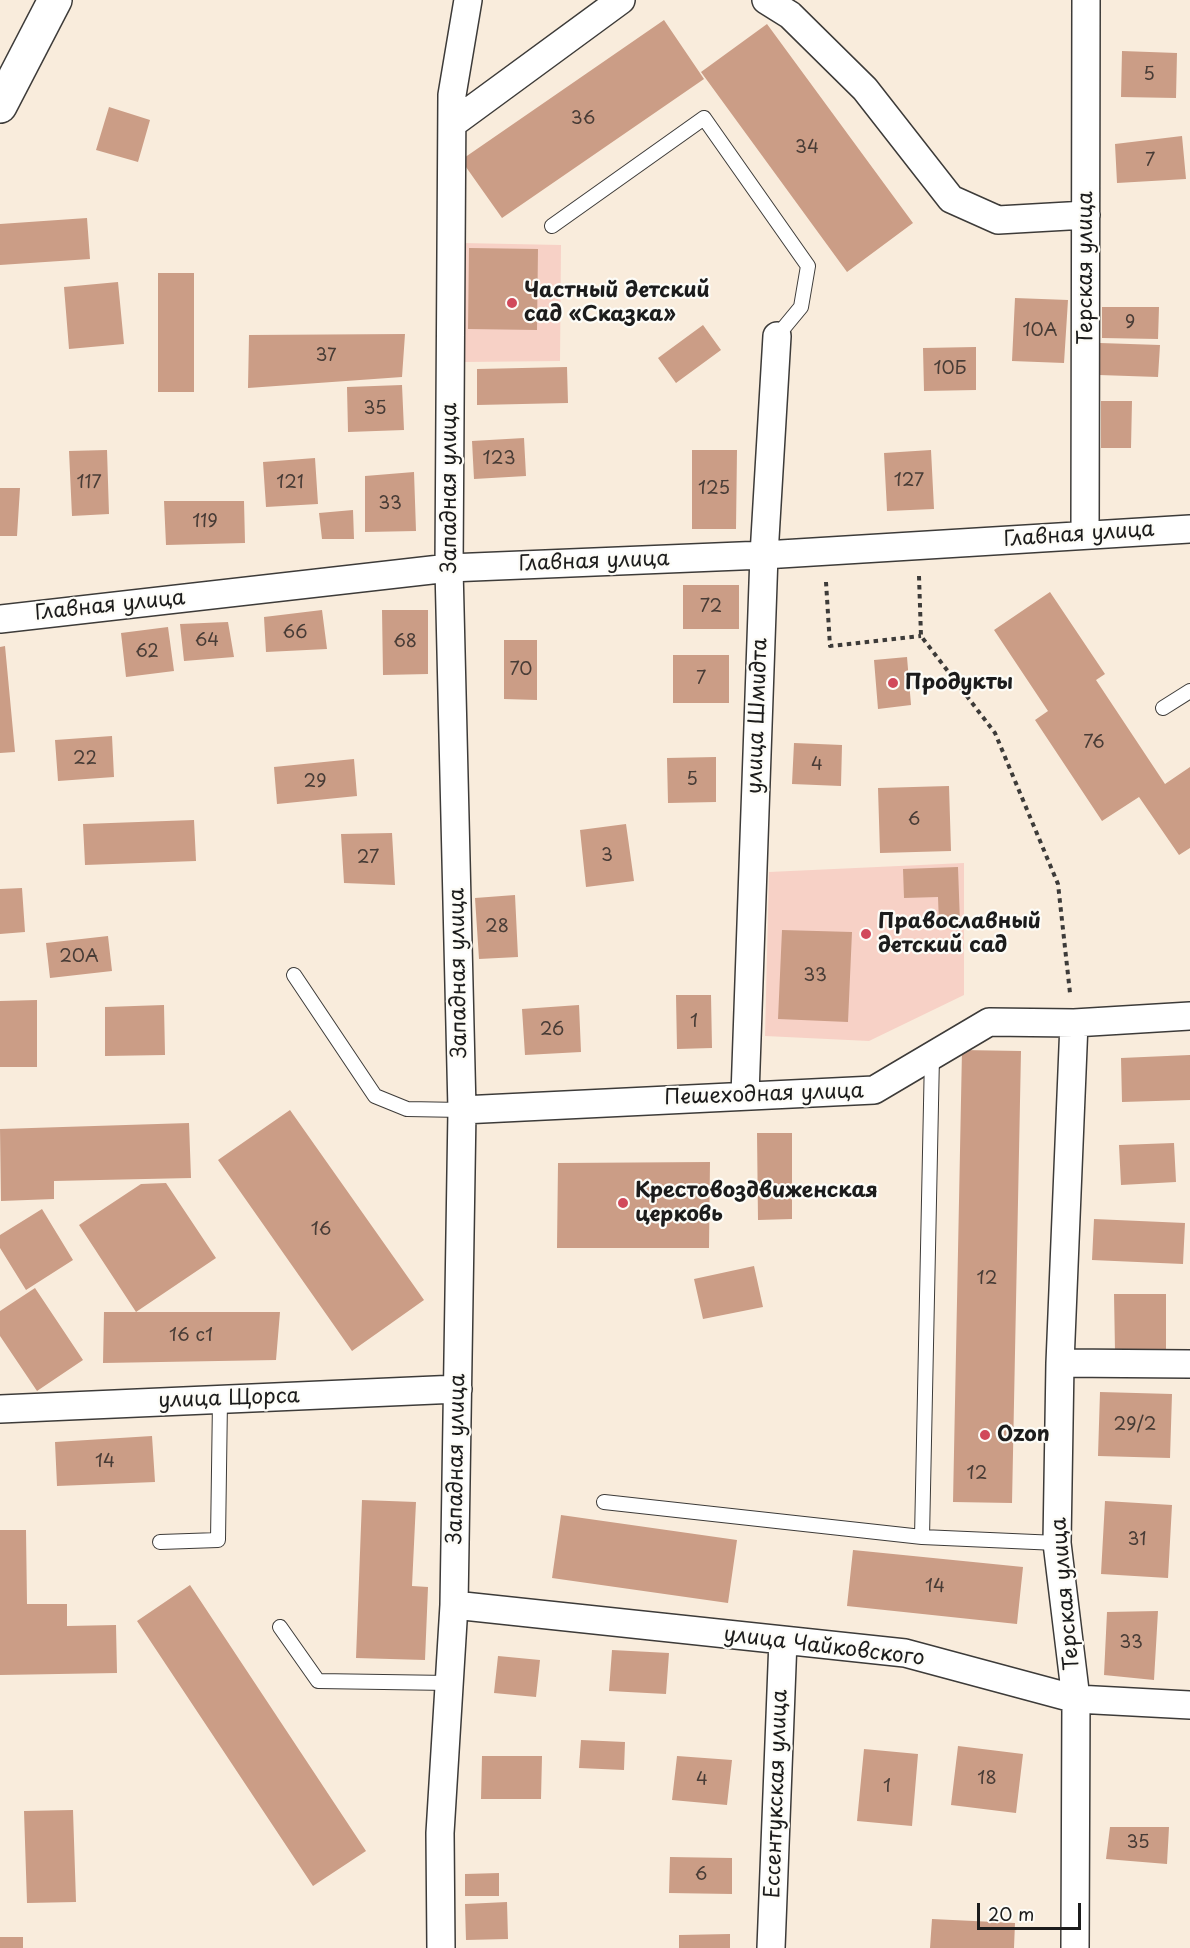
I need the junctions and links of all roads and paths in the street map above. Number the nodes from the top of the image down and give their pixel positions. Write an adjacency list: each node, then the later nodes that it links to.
1 (55, 0): 6 (main road)
2 (468, 0): 7 (street, Западная улица)
3 (621, 0): 7 (street)
4 (766, 0): 8 (street)
5 (1086, 0): 8 (street, Терская улица)
6 (0, 106)
7 (452, 124): 15 (street, Западная улица)
8 (1086, 215): 12 (street, Терская улица)
9 (552, 226): 10 (lane)
10 (777, 336): 13 (street, улица Шмидта)
11 (1190, 529): 12 (street, Главная улица)
12 (1085, 535): 13 (street, Главная улица)
13 (764, 555): 15 (street, Главная улица); 25 (street, улица Шмидта)
14 (918, 567): 18 (path)
15 (449, 568): 17 (street, Главная улица); 26 (street, Западная улица)
16 (825, 572): 18 (path)
17 (0, 619)
18 (921, 636): 23 (path)
19 (1190, 691): 20 (lane)
20 (1163, 708)
21 (294, 975): 26 (lane)
22 (1190, 1016): 23 (street, Пешеходная улица)
23 (1074, 1023): 24 (street, Пешеходная улица); 27 (street, Терская улица)
24 (932, 1053): 25 (street, Пешеходная улица); 33 (lane)
25 (745, 1095): 26 (street, Пешеходная улица)
26 (462, 1110): 29 (street, Западная улица)
27 (1060, 1363): 28 (street); 35 (street, Терская улица)
28 (1190, 1364)
29 (458, 1389): 30 (street, улица Щорса); 36 (street, Западная улица)
30 (220, 1400): 31 (street, улица Щорса); 34 (lane)
31 (0, 1409)
32 (604, 1502): 33 (lane)
33 (922, 1537): 35 (lane)
34 (160, 1542)
35 (1057, 1543): 40 (street, Терская улица)
36 (454, 1605): 38 (street, улица Чайковского); 39 (street, Западная улица)
37 (279, 1627): 39 (lane)
38 (783, 1640): 40 (street, улица Чайковского); 43 (street, Ессентукская улица)
39 (449, 1683): 42 (street, Западная улица)
40 (1076, 1699): 41 (street, улица Чайковского); 44 (street, Терская улица)
41 (1190, 1706)
42 (441, 1948)
43 (771, 1948)
44 (1075, 1948)

